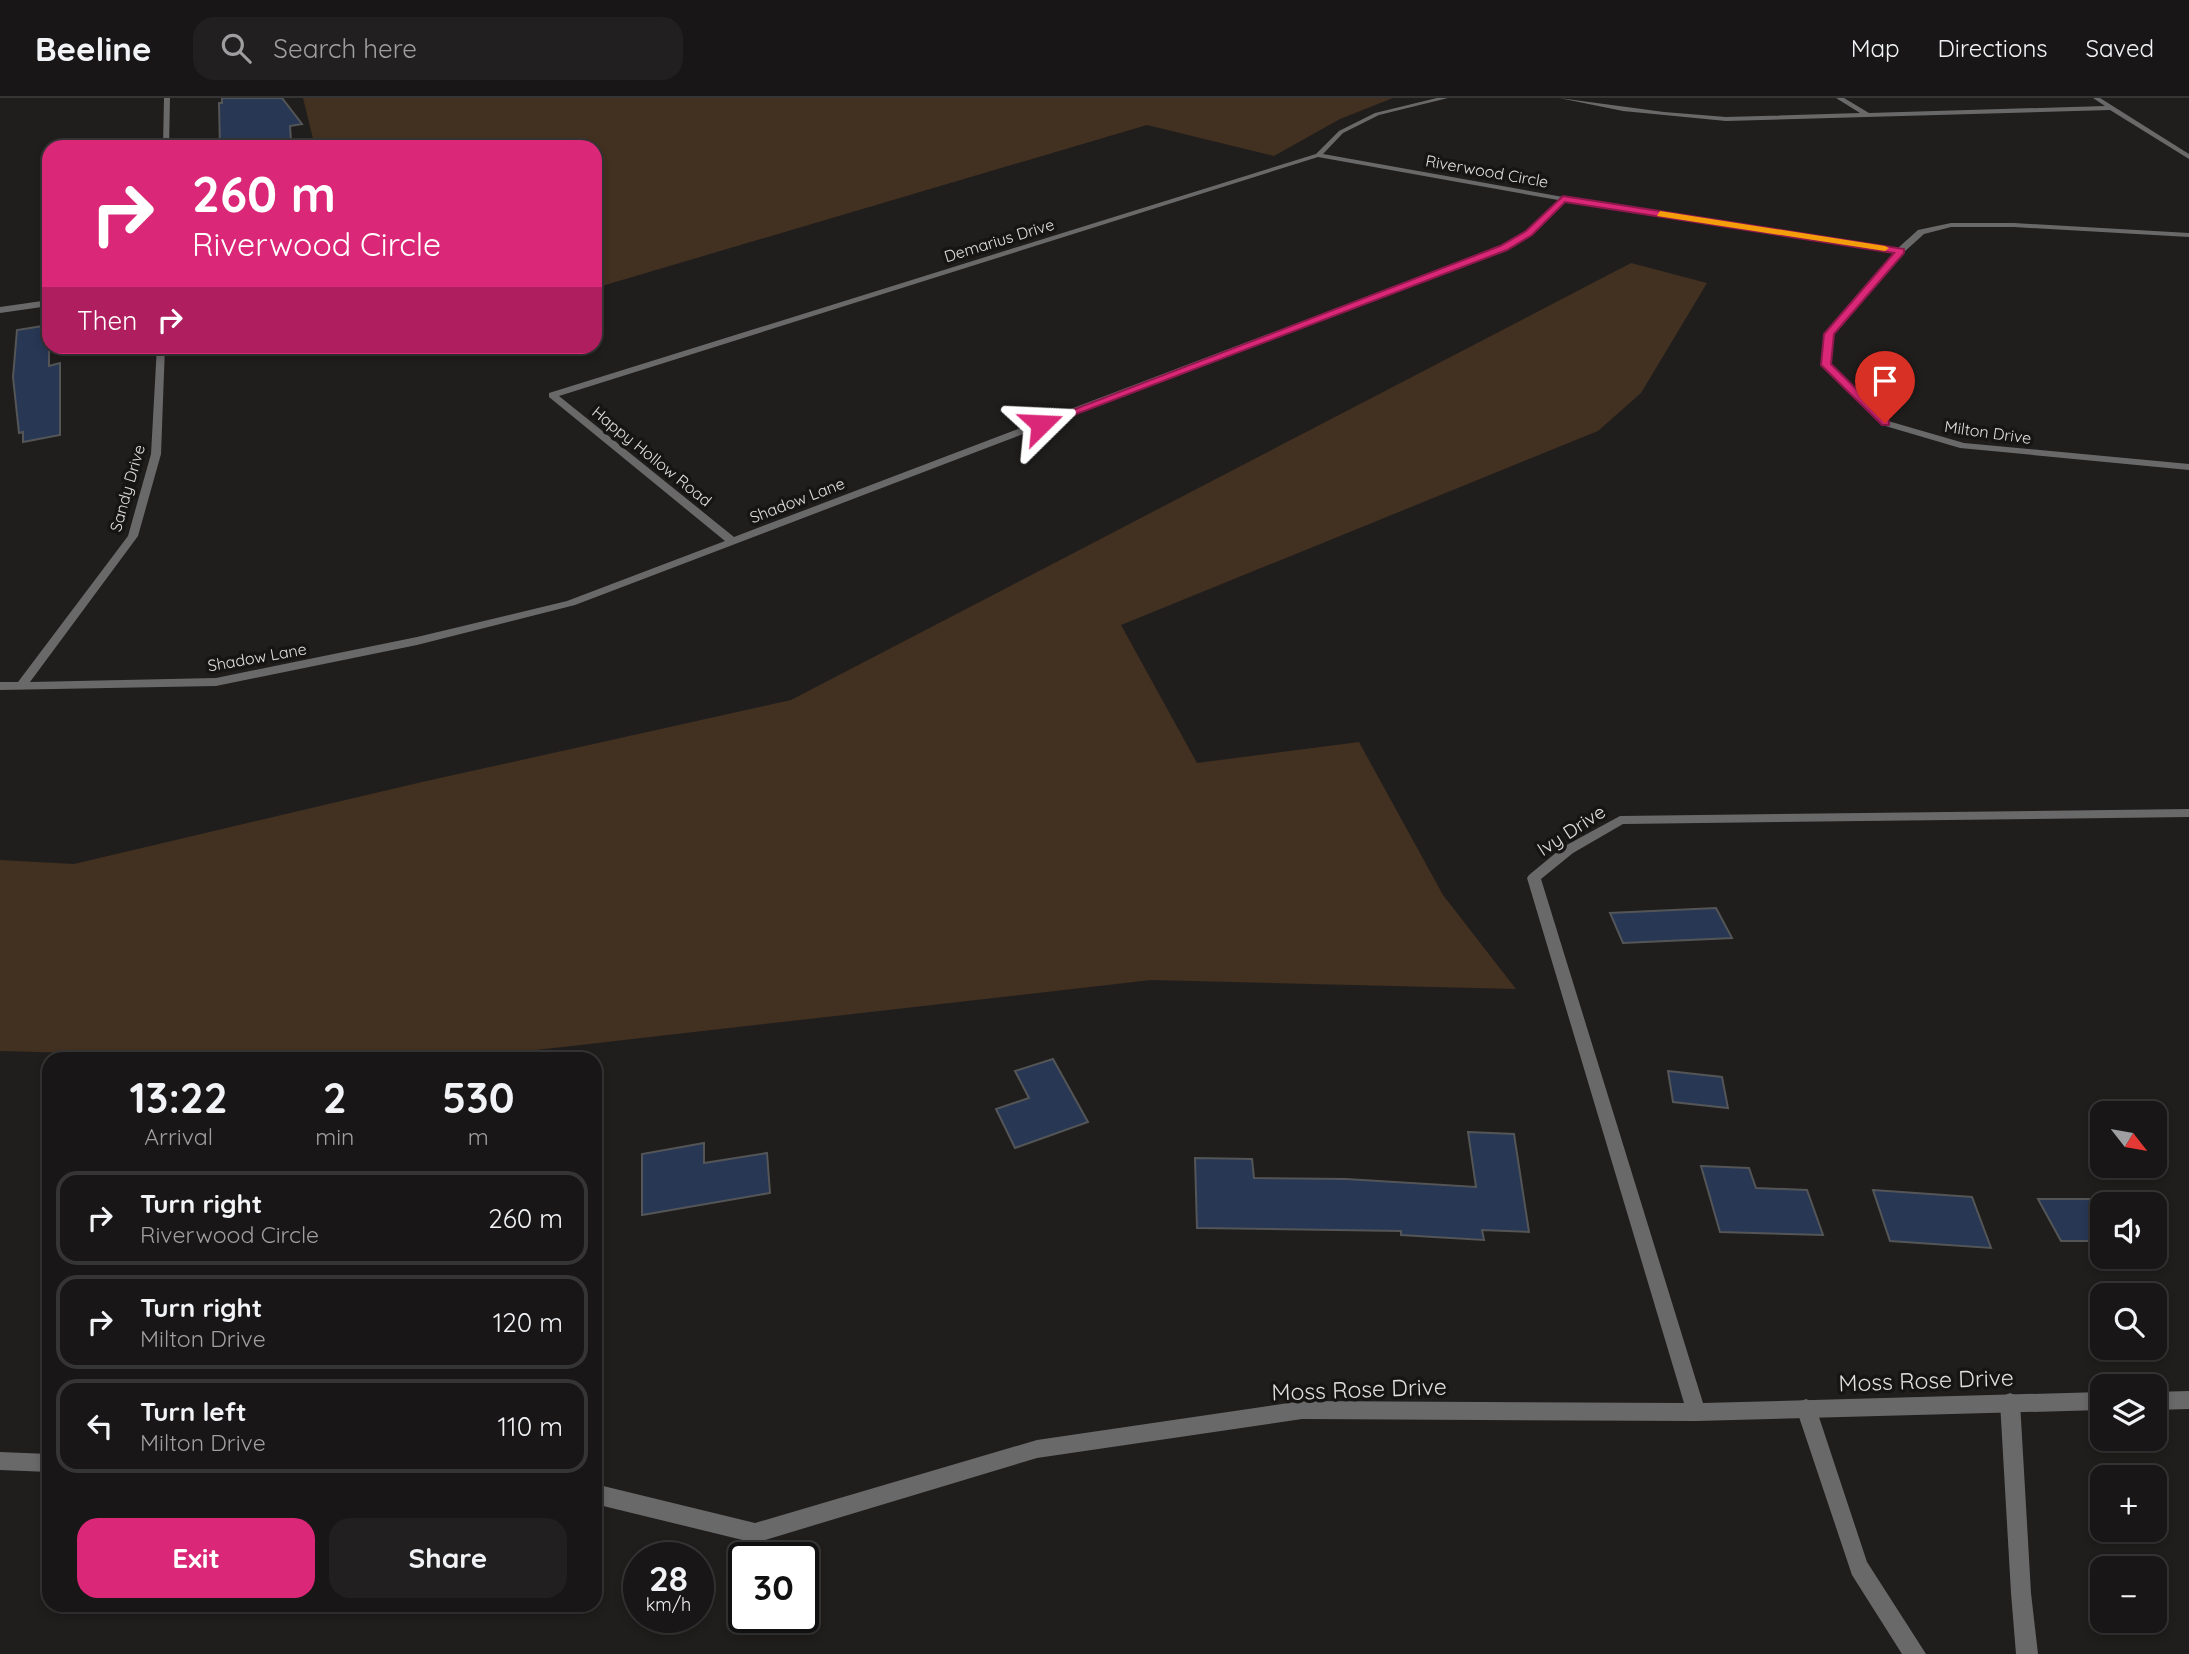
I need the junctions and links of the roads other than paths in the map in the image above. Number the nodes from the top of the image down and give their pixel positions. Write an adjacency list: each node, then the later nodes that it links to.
1 (167, 98): 8 (street)
2 (1444, 98): 9 (street, Demarius Drive)
3 (1562, 98): 7 (street)
4 (1839, 98): 7 (street)
5 (2096, 98): 6 (street)
6 (2113, 108): 7 (street); 10 (street)
7 (1868, 115)
8 (166, 140)
9 (1318, 155): 11 (street, Riverwood Circle); 17 (street, Demarius Drive)
10 (2189, 158)
11 (1563, 199): 13 (street, Riverwood Circle); 19 (street, Shadow Lane)
12 (2189, 234): 13 (street, Milton Drive)
13 (1900, 251): 18 (street, Milton Drive)
14 (42, 304): 15 (street)
15 (0, 310)
16 (161, 354): 21 (street, Sandy Drive)
17 (552, 395): 19 (street, Happy Hollow Road)
18 (2189, 467)
19 (733, 542): 21 (street, Shadow Lane)
20 (0, 686): 21 (street, Shadow Lane)
21 (22, 686)
22 (2189, 813): 28 (street, Ivy Drive)
23 (2189, 1400): 25 (street)
24 (2090, 1401): 26 (street, Moss Rose Drive)
25 (2167, 1401)
26 (2010, 1402): 27 (street, Moss Rose Drive); 33 (street)
27 (1807, 1408): 28 (street, Moss Rose Drive); 32 (street)
28 (1696, 1412): 31 (street, Moss Rose Drive)
29 (0, 1461): 30 (street)
30 (42, 1463)
31 (602, 1496)
32 (1915, 1654)
33 (2027, 1654)

